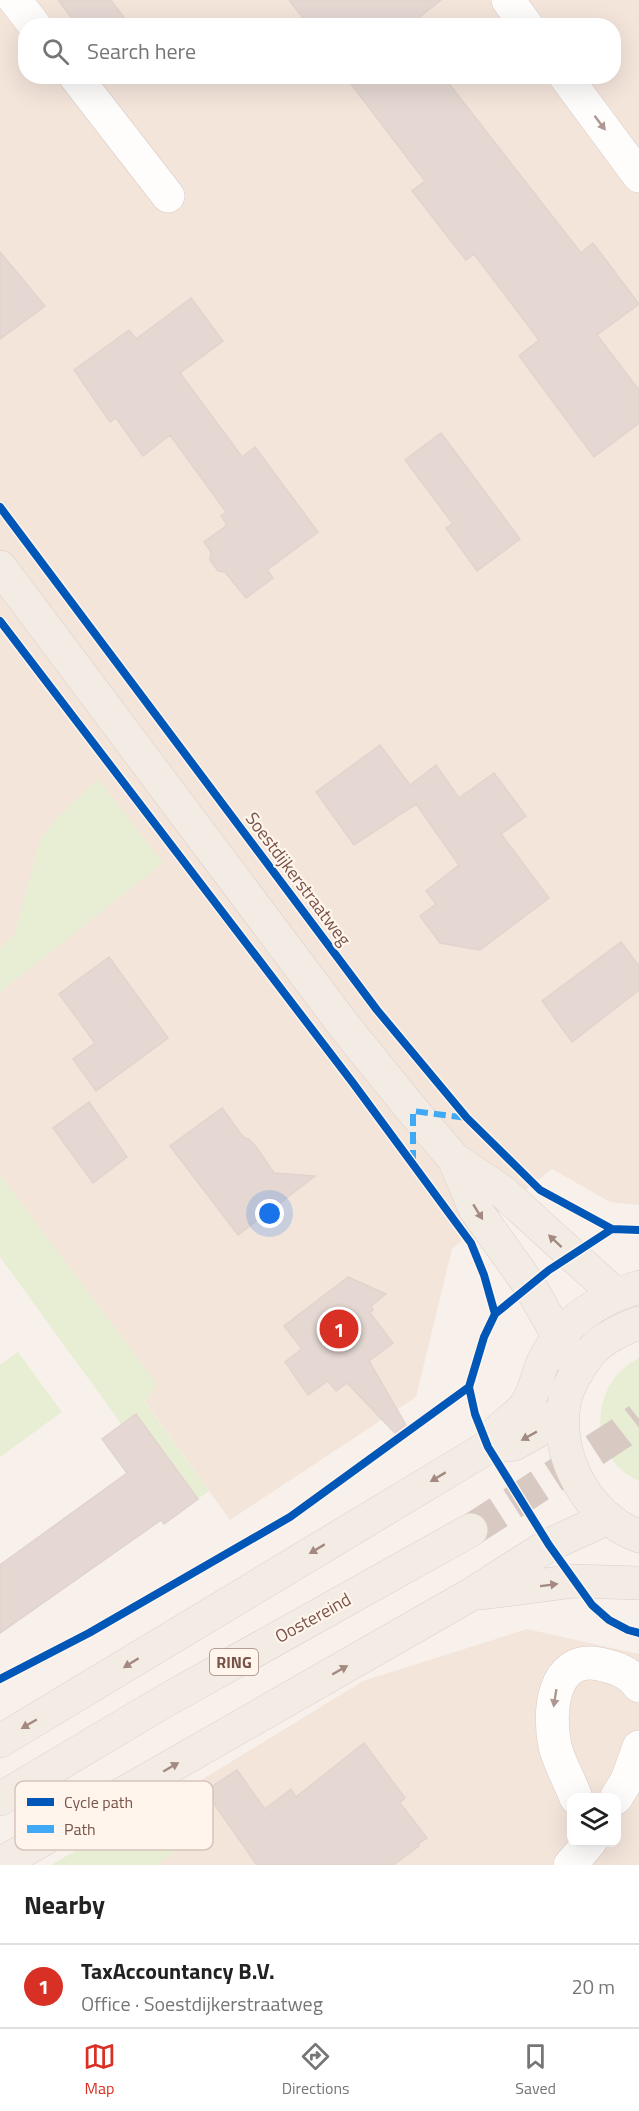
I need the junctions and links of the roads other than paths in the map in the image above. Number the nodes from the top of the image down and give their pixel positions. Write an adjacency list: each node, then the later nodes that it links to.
1 (15, 0): 3 (street)
2 (508, 0): 4 (street)
3 (29, 18)
4 (521, 18)
5 (81, 84): 8 (street)
6 (571, 84): 7 (street, one-way to 7)
7 (639, 176)
8 (168, 195)
9 (0, 567): 10 (main road)
10 (454, 1159): 11 (main road, one-way to 10); 13 (main road, one-way to 13)
11 (627, 1290): 13 (main road)
12 (639, 1323): 14 (main road)
13 (559, 1336): 14 (main road); 16 (main road)
14 (578, 1371): 15 (main road)
15 (563, 1410): 16 (main road, one-way to 16); 17 (main road)
16 (488, 1447): 23 (main road, one-way to 23)
17 (608, 1518): 19 (main road); 21 (main road)
18 (471, 1530): 25 (main road, Oostereind / RING)
19 (639, 1536)
20 (639, 1583): 21 (main road, one-way to 20)
21 (470, 1595): 26 (main road, one-way to 21)
22 (639, 1686): 28 (street, one-way to 28)
23 (0, 1741)
24 (639, 1748): 29 (street)
25 (30, 1781)
26 (145, 1781)
27 (15, 1790): 30 (main road, Oostereind / RING)
28 (574, 1793)
29 (619, 1793)
30 (0, 1799)
31 (586, 1847): 34 (street)
32 (24, 1850): 33 (main road, one-way to 32)
33 (0, 1864)
34 (570, 1865)

